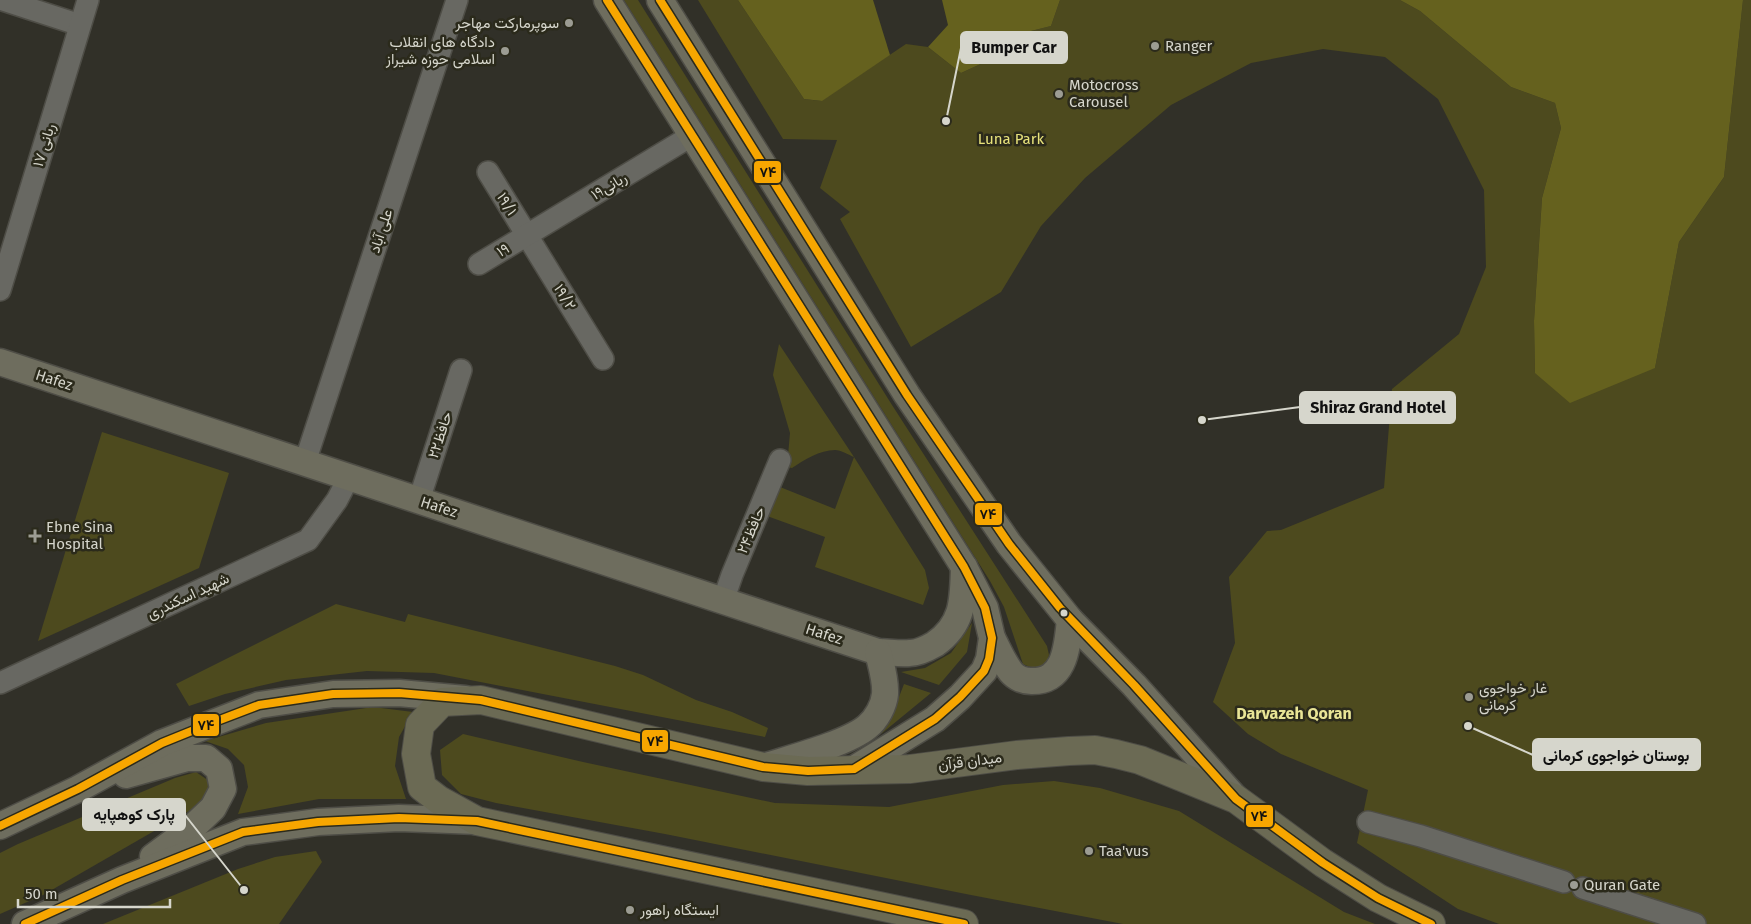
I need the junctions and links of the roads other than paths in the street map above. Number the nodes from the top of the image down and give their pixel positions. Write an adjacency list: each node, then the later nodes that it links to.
1 (3, 0): 6 (street)
2 (88, 0): 6 (street, ربانی ۱۷)
3 (457, 0): 16 (street, علی آباد)
4 (607, 0): 7 (main road)
5 (660, 0): 21 (main road)
6 (80, 26): 11 (street, ربانی ۱۷)
7 (691, 136): 9 (street, ربانی۱۹); 19 (main road)
8 (488, 172): 9 (street, ۱۹/۱)
9 (527, 236): 10 (street, ۱۹); 12 (street, ۱۹/۲)
10 (479, 264)
11 (0, 290)
12 (603, 359)
13 (0, 362): 16 (main road, Hafez)
14 (461, 370): 18 (street, حافظ۲۲)
15 (780, 460): 20 (street, حافظ۲۴)
16 (305, 462): 17 (main road, Hafez)
17 (349, 477): 18 (main road, Hafez); 24 (street, شهید اسکندری)
18 (419, 500): 20 (main road, Hafez)
19 (964, 567): 22 (main road); 23 (main road, Hafez)
20 (723, 601): 23 (main road, Hafez)
21 (1070, 620): 22 (main road); 29 (main road)
22 (992, 638): 27 (main road)
23 (878, 652): 26 (main road)
24 (0, 683)
25 (481, 700): 26 (highway, میدان قرآن); 28 (main road); 30 (highway, میدان قرآن)
26 (763, 767): 27 (highway, میدان قرآن)
27 (854, 769): 29 (highway, میدان قرآن)
28 (78, 789): 32 (main road); 33 (main road)
29 (1236, 800): 34 (highway, میدان قرآن)
30 (477, 821): 33 (main road); 36 (highway)
31 (1368, 822): 37 (street)
32 (0, 826)
33 (122, 880): 35 (main road)
34 (1426, 922)
35 (25, 924)
36 (964, 924)
37 (1695, 924)

